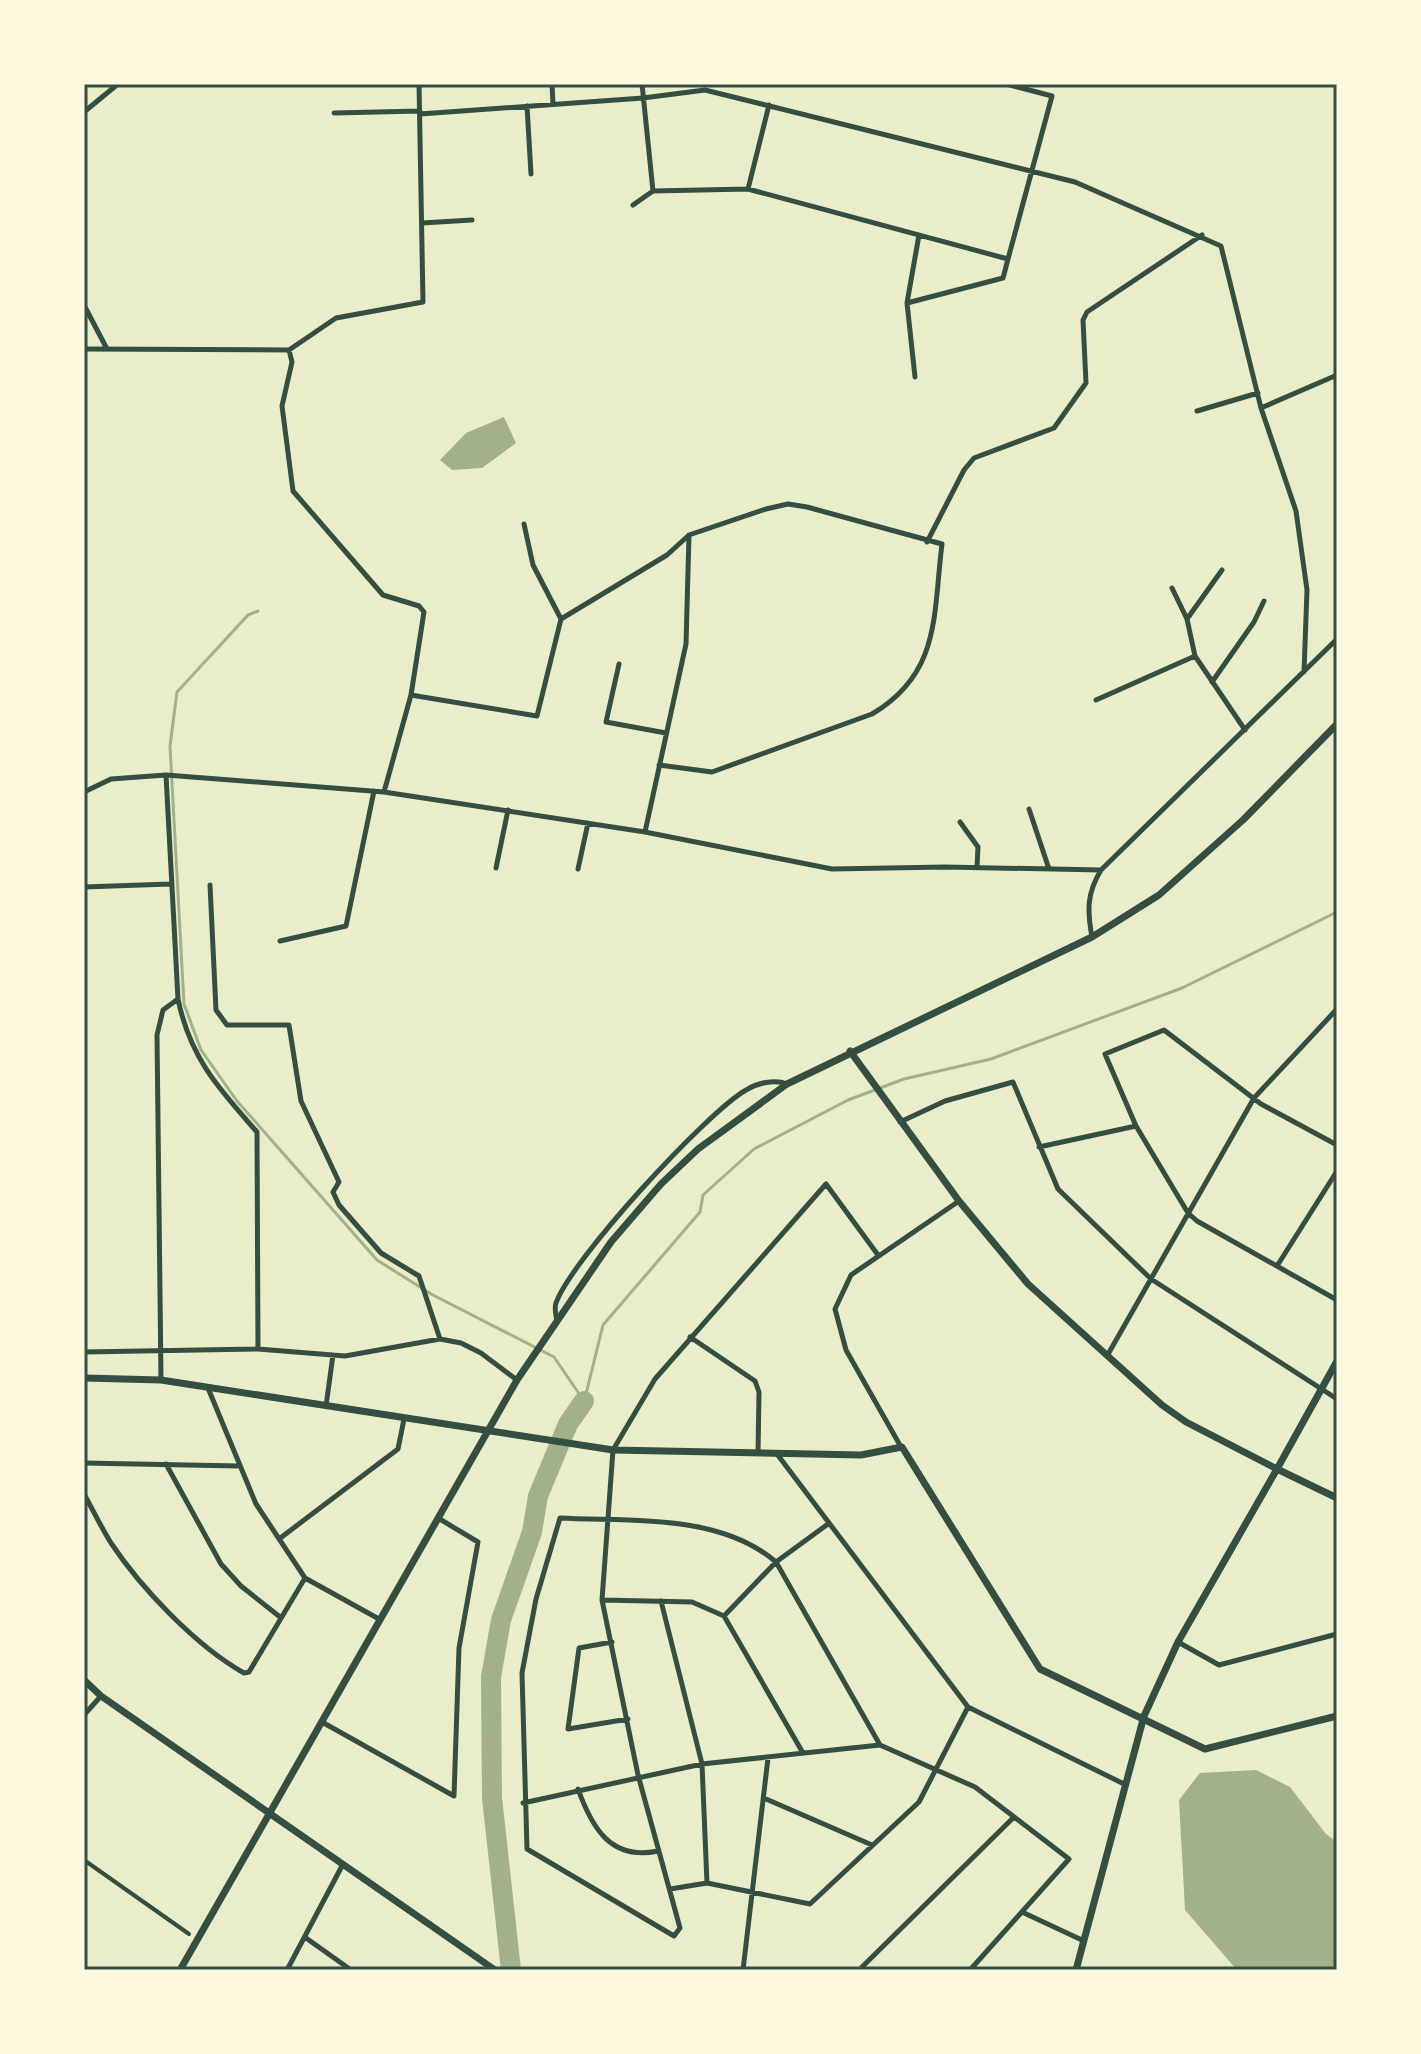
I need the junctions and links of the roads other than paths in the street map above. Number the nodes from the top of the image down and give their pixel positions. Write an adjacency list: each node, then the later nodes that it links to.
1 (118, 84): 10 (street)
2 (419, 84): 11 (street)
3 (552, 84): 7 (street)
4 (642, 84): 6 (street)
5 (1006, 84): 13 (street)
6 (643, 98): 7 (street); 8 (street); 16 (street)
7 (553, 104): 9 (street)
8 (769, 105): 13 (street); 15 (street)
9 (527, 106): 11 (street); 14 (street)
10 (84, 112)
11 (420, 112): 12 (street); 19 (street)
12 (334, 113)
13 (1032, 170): 21 (street); 22 (street)
14 (531, 174)
15 (748, 189): 16 (street); 20 (street)
16 (653, 191): 17 (street)
17 (633, 205)
18 (472, 220): 19 (street)
19 (422, 223): 27 (street)
20 (919, 235): 22 (street); 23 (street)
21 (1202, 235): 30 (street); 35 (street)
22 (1008, 259): 23 (street)
23 (907, 303): 29 (street)
24 (84, 305): 26 (street)
25 (84, 349): 26 (street)
26 (107, 349): 27 (street)
27 (289, 350): 46 (street)
28 (1337, 375): 31 (street)
29 (915, 377)
30 (1258, 393): 31 (street); 32 (street)
31 (1261, 408): 44 (street)
32 (1197, 411)
33 (524, 524): 39 (street)
34 (689, 535): 35 (street); 39 (street); 50 (street)
35 (927, 542): 51 (street)
36 (1222, 570): 40 (street)
37 (1172, 588): 40 (street)
38 (1264, 601): 45 (street)
39 (561, 619): 46 (street)
40 (1187, 619): 42 (street)
41 (1337, 639): 44 (street)
42 (1195, 656): 45 (street); 47 (street)
43 (619, 664): 50 (street)
44 (1304, 672): 49 (street)
45 (1212, 682): 49 (street)
46 (411, 695): 55 (street)
47 (1096, 700)
48 (1337, 724): 69 (street)
49 (1245, 730): 65 (street)
50 (666, 733): 51 (street)
51 (659, 765): 60 (street)
52 (168, 775): 53 (street); 54 (street); 66 (street)
53 (374, 791): 55 (street); 70 (street)
54 (84, 792)
55 (384, 792): 57 (street)
56 (1029, 809): 64 (street)
57 (508, 810): 59 (street); 62 (street)
58 (960, 822): 61 (street)
59 (589, 823): 60 (street); 63 (street)
60 (645, 832): 61 (street)
61 (977, 867): 64 (street)
62 (496, 868)
63 (578, 869)
64 (1049, 869): 65 (street)
65 (1101, 870): 69 (street)
66 (170, 884): 68 (street); 71 (street)
67 (210, 885): 89 (street)
68 (84, 887)
69 (1092, 937): 73 (street)
70 (280, 941)
71 (178, 999): 90 (street); 92 (street)
72 (1337, 1009): 75 (street)
73 (850, 1051): 74 (street); 76 (street)
74 (787, 1084): 87 (street); 87 (street)
75 (1254, 1098): 77 (street); 78 (street); 82 (street)
76 (900, 1122): 79 (street); 81 (street)
77 (1136, 1126): 79 (street); 82 (street)
78 (1337, 1145)
79 (1039, 1147): 85 (street)
80 (1337, 1171): 84 (street)
81 (959, 1201): 83 (street); 94 (street)
82 (1188, 1213): 84 (street); 85 (street)
83 (878, 1255): 88 (street); 105 (street)
84 (1277, 1266): 86 (street)
85 (1151, 1279): 94 (street); 100 (street)
86 (1337, 1300)
87 (558, 1322): 98 (street)
88 (690, 1336): 106 (street); 107 (street)
89 (440, 1339): 93 (street); 98 (street)
90 (258, 1349): 92 (street); 93 (street)
91 (84, 1352): 92 (street)
92 (161, 1353): 97 (street)
93 (333, 1355): 102 (street)
94 (1107, 1357): 112 (street)
95 (1337, 1361): 100 (street)
96 (84, 1378): 97 (street)
97 (161, 1380): 99 (street)
98 (517, 1380): 104 (street)
99 (208, 1387): 102 (street); 111 (street)
100 (1321, 1391): 101 (street); 112 (street)
101 (1337, 1399)
102 (325, 1406): 103 (street)
103 (404, 1419): 104 (street); 118 (street)
104 (491, 1429): 106 (street); 115 (street)
105 (902, 1447): 108 (street); 133 (street)
106 (613, 1450): 107 (street); 116 (street)
107 (758, 1453): 108 (street)
108 (777, 1453): 117 (street)
109 (84, 1463): 110 (street)
110 (166, 1464): 111 (street); 124 (street)
111 (239, 1466): 118 (street)
112 (1277, 1469): 114 (street); 128 (street)
113 (84, 1494): 124 (street)
114 (1337, 1498)
115 (437, 1517): 125 (street); 136 (street)
116 (607, 1520): 119 (street); 121 (street); 146 (street)
117 (828, 1524): 119 (street); 131 (street)
118 (279, 1539): 120 (street)
119 (776, 1562): 123 (street); 137 (street)
120 (305, 1578): 124 (street); 125 (street)
121 (602, 1600): 122 (street); 127 (street)
122 (661, 1601): 123 (street); 140 (street)
123 (724, 1616): 138 (street)
124 (280, 1617)
125 (379, 1619): 136 (street)
126 (1337, 1634): 128 (street)
127 (612, 1642): 135 (street); 135 (street)
128 (1178, 1642): 133 (street)
129 (84, 1680): 130 (street)
130 (101, 1696): 132 (street); 147 (street)
131 (968, 1707): 141 (street); 143 (street)
132 (84, 1715)
133 (1144, 1716): 134 (street); 143 (street)
134 (1337, 1716)
135 (628, 1719): 142 (street)
136 (322, 1722): 147 (street)
137 (880, 1745): 138 (street); 141 (street)
138 (804, 1753): 139 (street)
139 (768, 1758): 140 (street); 145 (street)
140 (702, 1764): 142 (street); 153 (street)
141 (938, 1769): 148 (street); 149 (street)
142 (638, 1775): 144 (street); 150 (street)
143 (1124, 1784): 159 (street)
144 (578, 1789): 146 (street); 150 (street)
145 (766, 1799): 149 (street); 155 (street)
146 (523, 1803): 154 (street)
147 (271, 1815): 152 (street); 160 (street)
148 (1013, 1818): 156 (street); 165 (street)
149 (872, 1845): 155 (street)
150 (658, 1851): 154 (street)
151 (84, 1860): 157 (street)
152 (342, 1866): 158 (street); 163 (street)
153 (707, 1883): 154 (street); 155 (street)
154 (670, 1889)
155 (750, 1891): 164 (street)
156 (1022, 1912): 159 (street); 166 (street)
157 (189, 1934)
158 (306, 1938): 161 (street); 162 (street)
159 (1084, 1941): 167 (street)
160 (180, 1970)
161 (287, 1970)
162 (351, 1970)
163 (495, 1970)
164 (743, 1970)
165 (859, 1970)
166 (970, 1970)
167 (1076, 1970)

